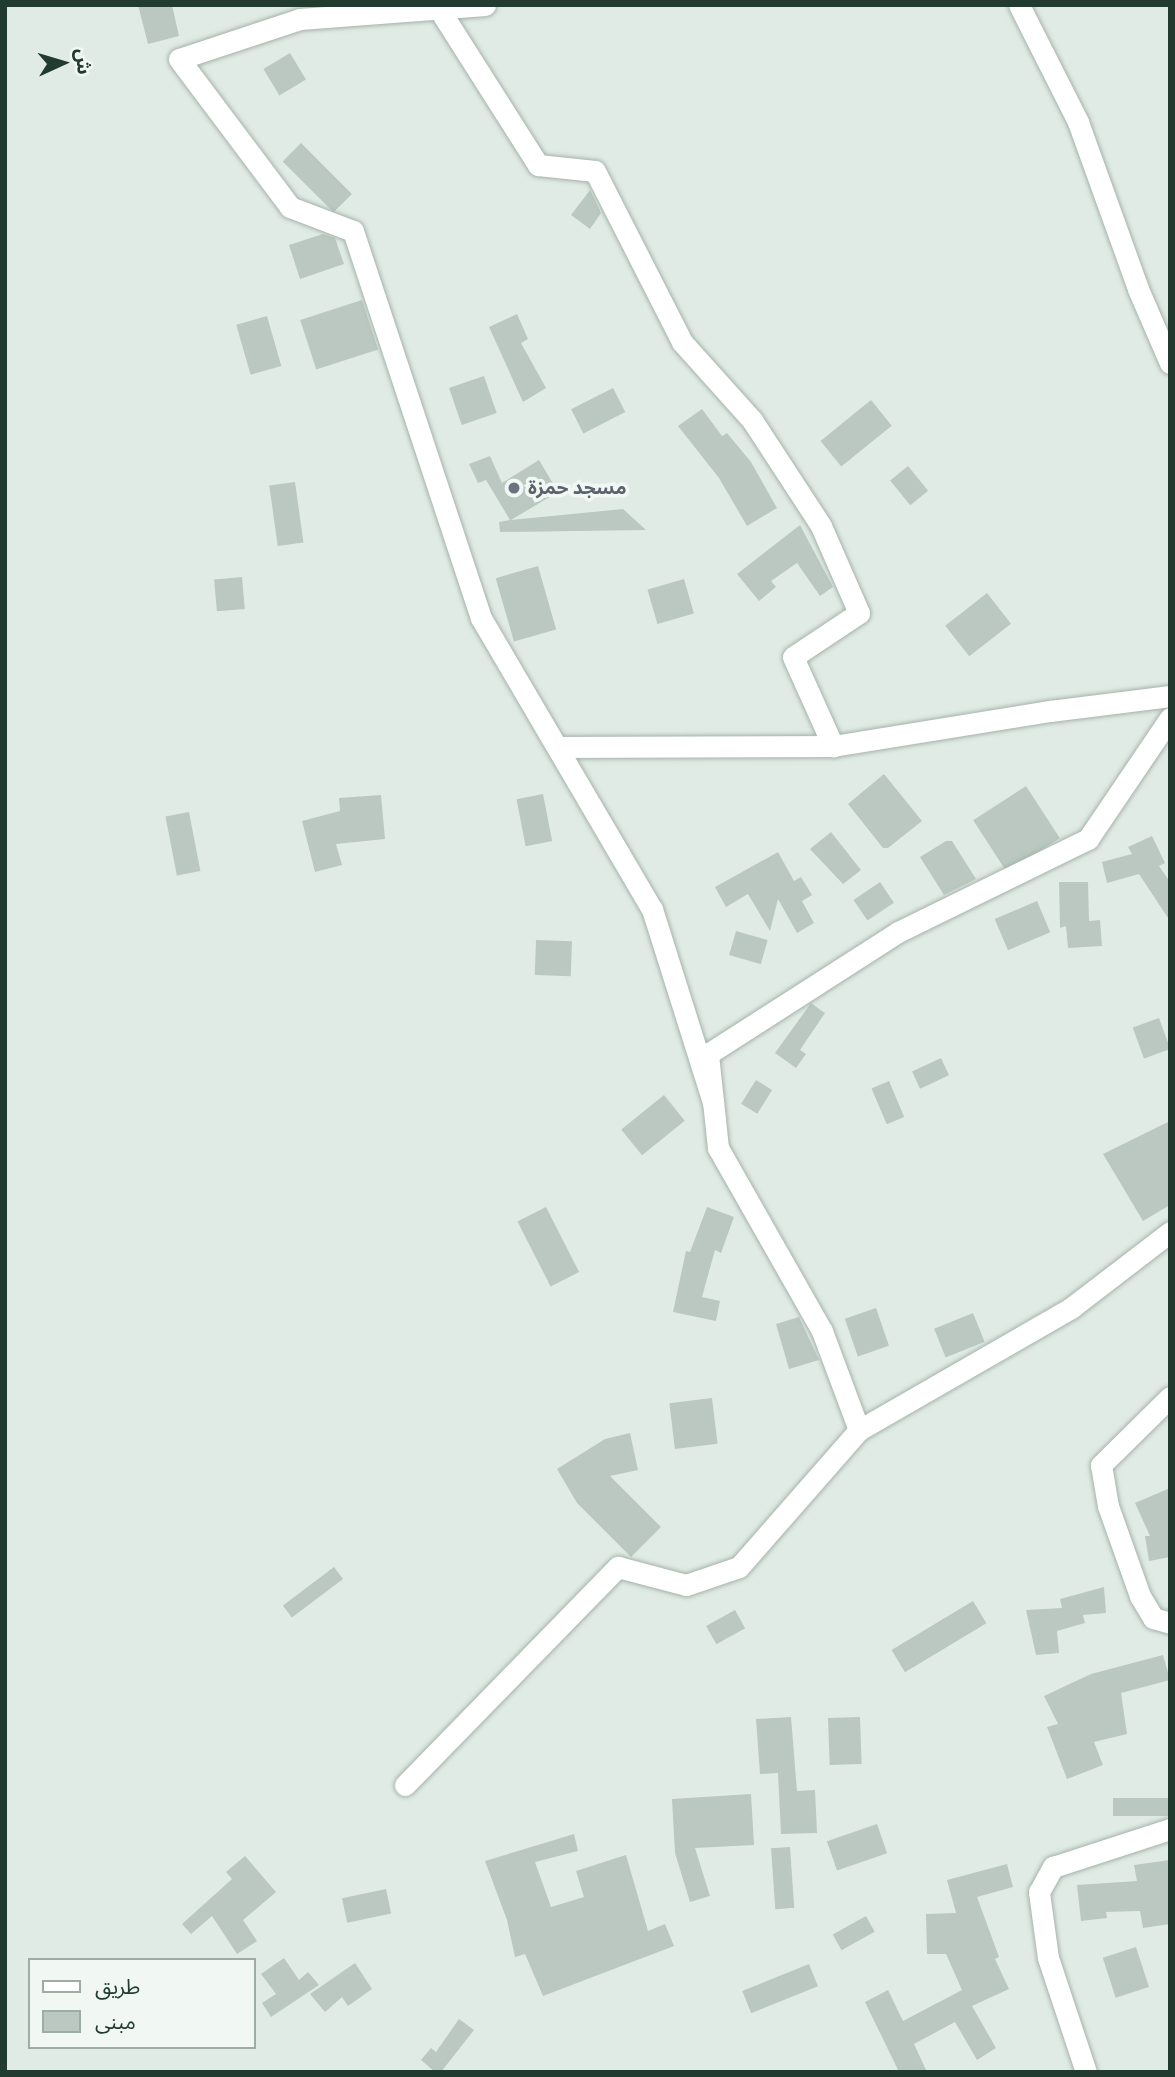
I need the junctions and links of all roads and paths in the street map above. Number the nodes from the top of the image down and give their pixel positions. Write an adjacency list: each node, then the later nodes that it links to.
1 (485, 5): 3 (street)
2 (1019, 5): 4 (street)
3 (439, 9): 7 (street); 8 (street)
4 (1170, 363)
5 (1170, 696): 7 (street)
6 (1170, 719): 9 (street)
7 (833, 746): 8 (street)
8 (560, 747): 9 (street)
9 (713, 1103): 12 (street)
10 (1170, 1232): 12 (street)
11 (1170, 1396): 13 (street)
12 (859, 1430): 14 (street)
13 (1170, 1623)
14 (405, 1785)
15 (1170, 1829): 16 (street)
16 (1086, 2072)

